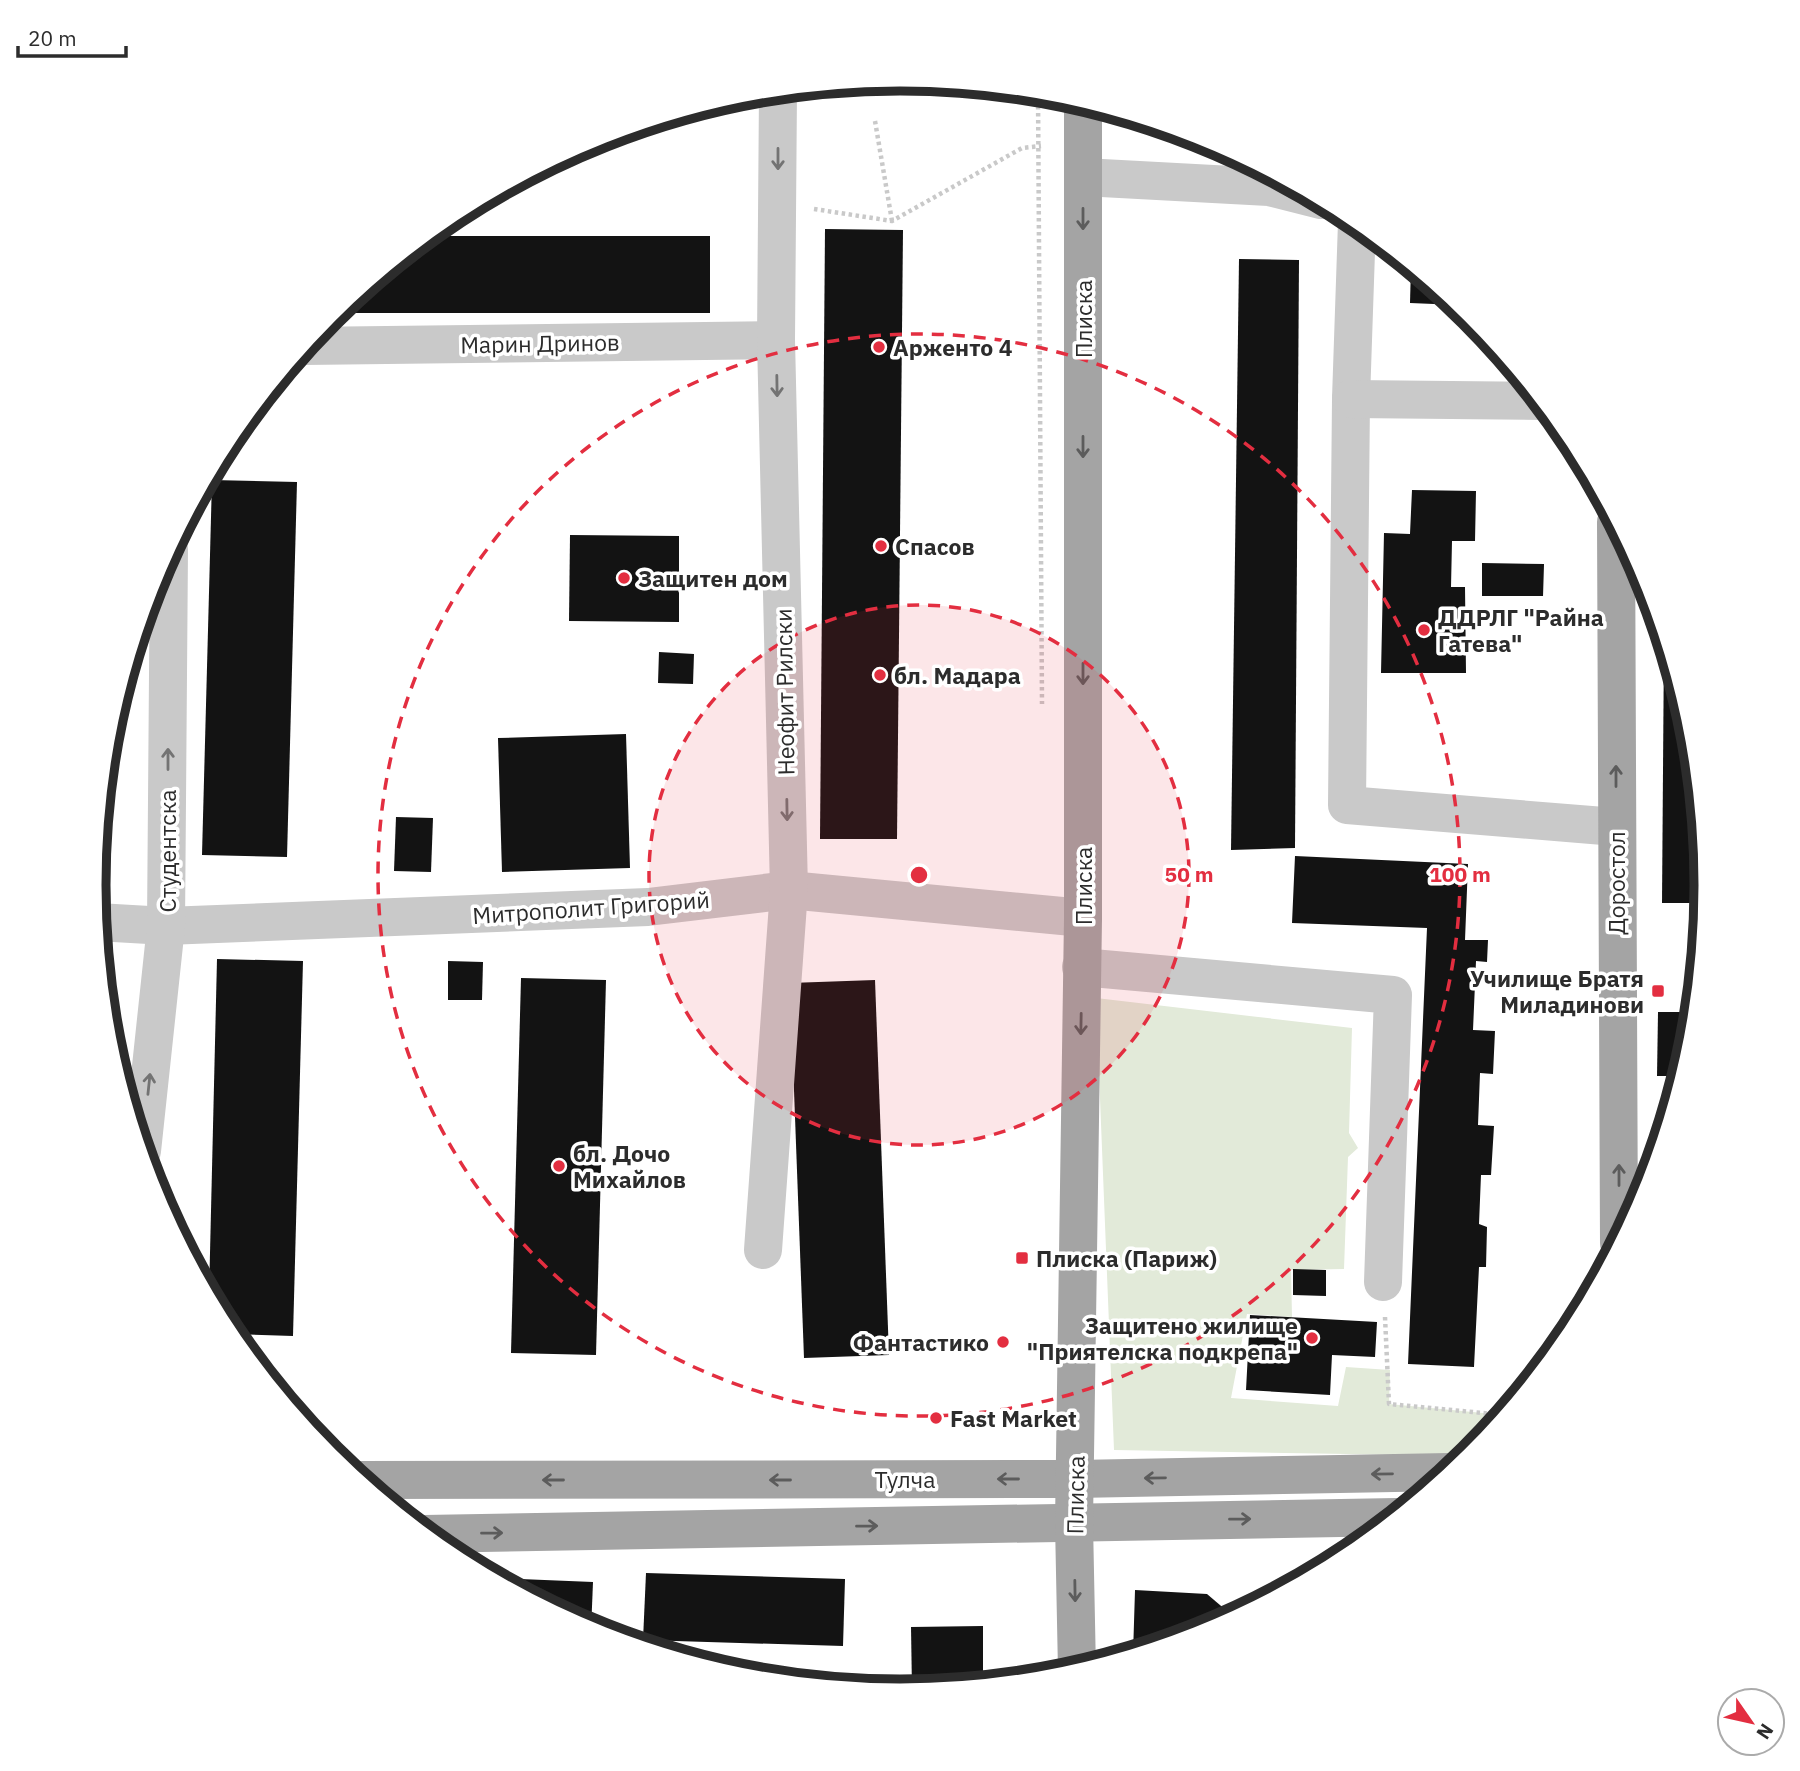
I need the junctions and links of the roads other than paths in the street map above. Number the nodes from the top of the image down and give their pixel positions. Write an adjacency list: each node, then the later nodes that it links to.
1 (778, 101): 6 (street, Неофит Рилски, one-way to 6)
2 (1083, 113): 3 (main road, Плиска)
3 (1083, 159): 4 (street); 14 (main road, Плиска, one-way to 14)
4 (1286, 191)
5 (1357, 236): 8 (street)
6 (776, 341): 7 (street, Марин Дринов); 13 (street, Неофит Рилски, one-way to 13)
7 (318, 346)
8 (1351, 399): 9 (street); 12 (street)
9 (1529, 401)
10 (1616, 541): 12 (main road, Доростол, one-way to 10)
11 (169, 575): 16 (street, Студентска, one-way to 11)
12 (1616, 827): 19 (main road, Доростол, one-way to 12)
13 (789, 890): 14 (street, Митрополит Григорий); 16 (street, Митрополит Григорий); 20 (street, Неофит Рилски)
14 (1083, 918): 17 (main road, Плиска)
15 (107, 923): 16 (street, Митрополит Григорий)
16 (166, 926): 18 (street, Студентска, one-way to 16)
17 (1081, 967): 21 (street); 23 (main road, Плиска, one-way to 23)
18 (144, 1129)
19 (1619, 1224)
20 (763, 1250)
21 (1383, 1282)
22 (1435, 1472): 23 (main road, Тулча, one-way to 23)
23 (1076, 1479): 24 (main road, Тулча, one-way to 24); 26 (main road, Плиска)
24 (373, 1480)
25 (1382, 1517): 26 (main road, Тулча, one-way to 25)
26 (1074, 1523): 27 (main road, Тулча, one-way to 26); 28 (main road, Плиска, one-way to 28)
27 (441, 1534)
28 (1077, 1660)

